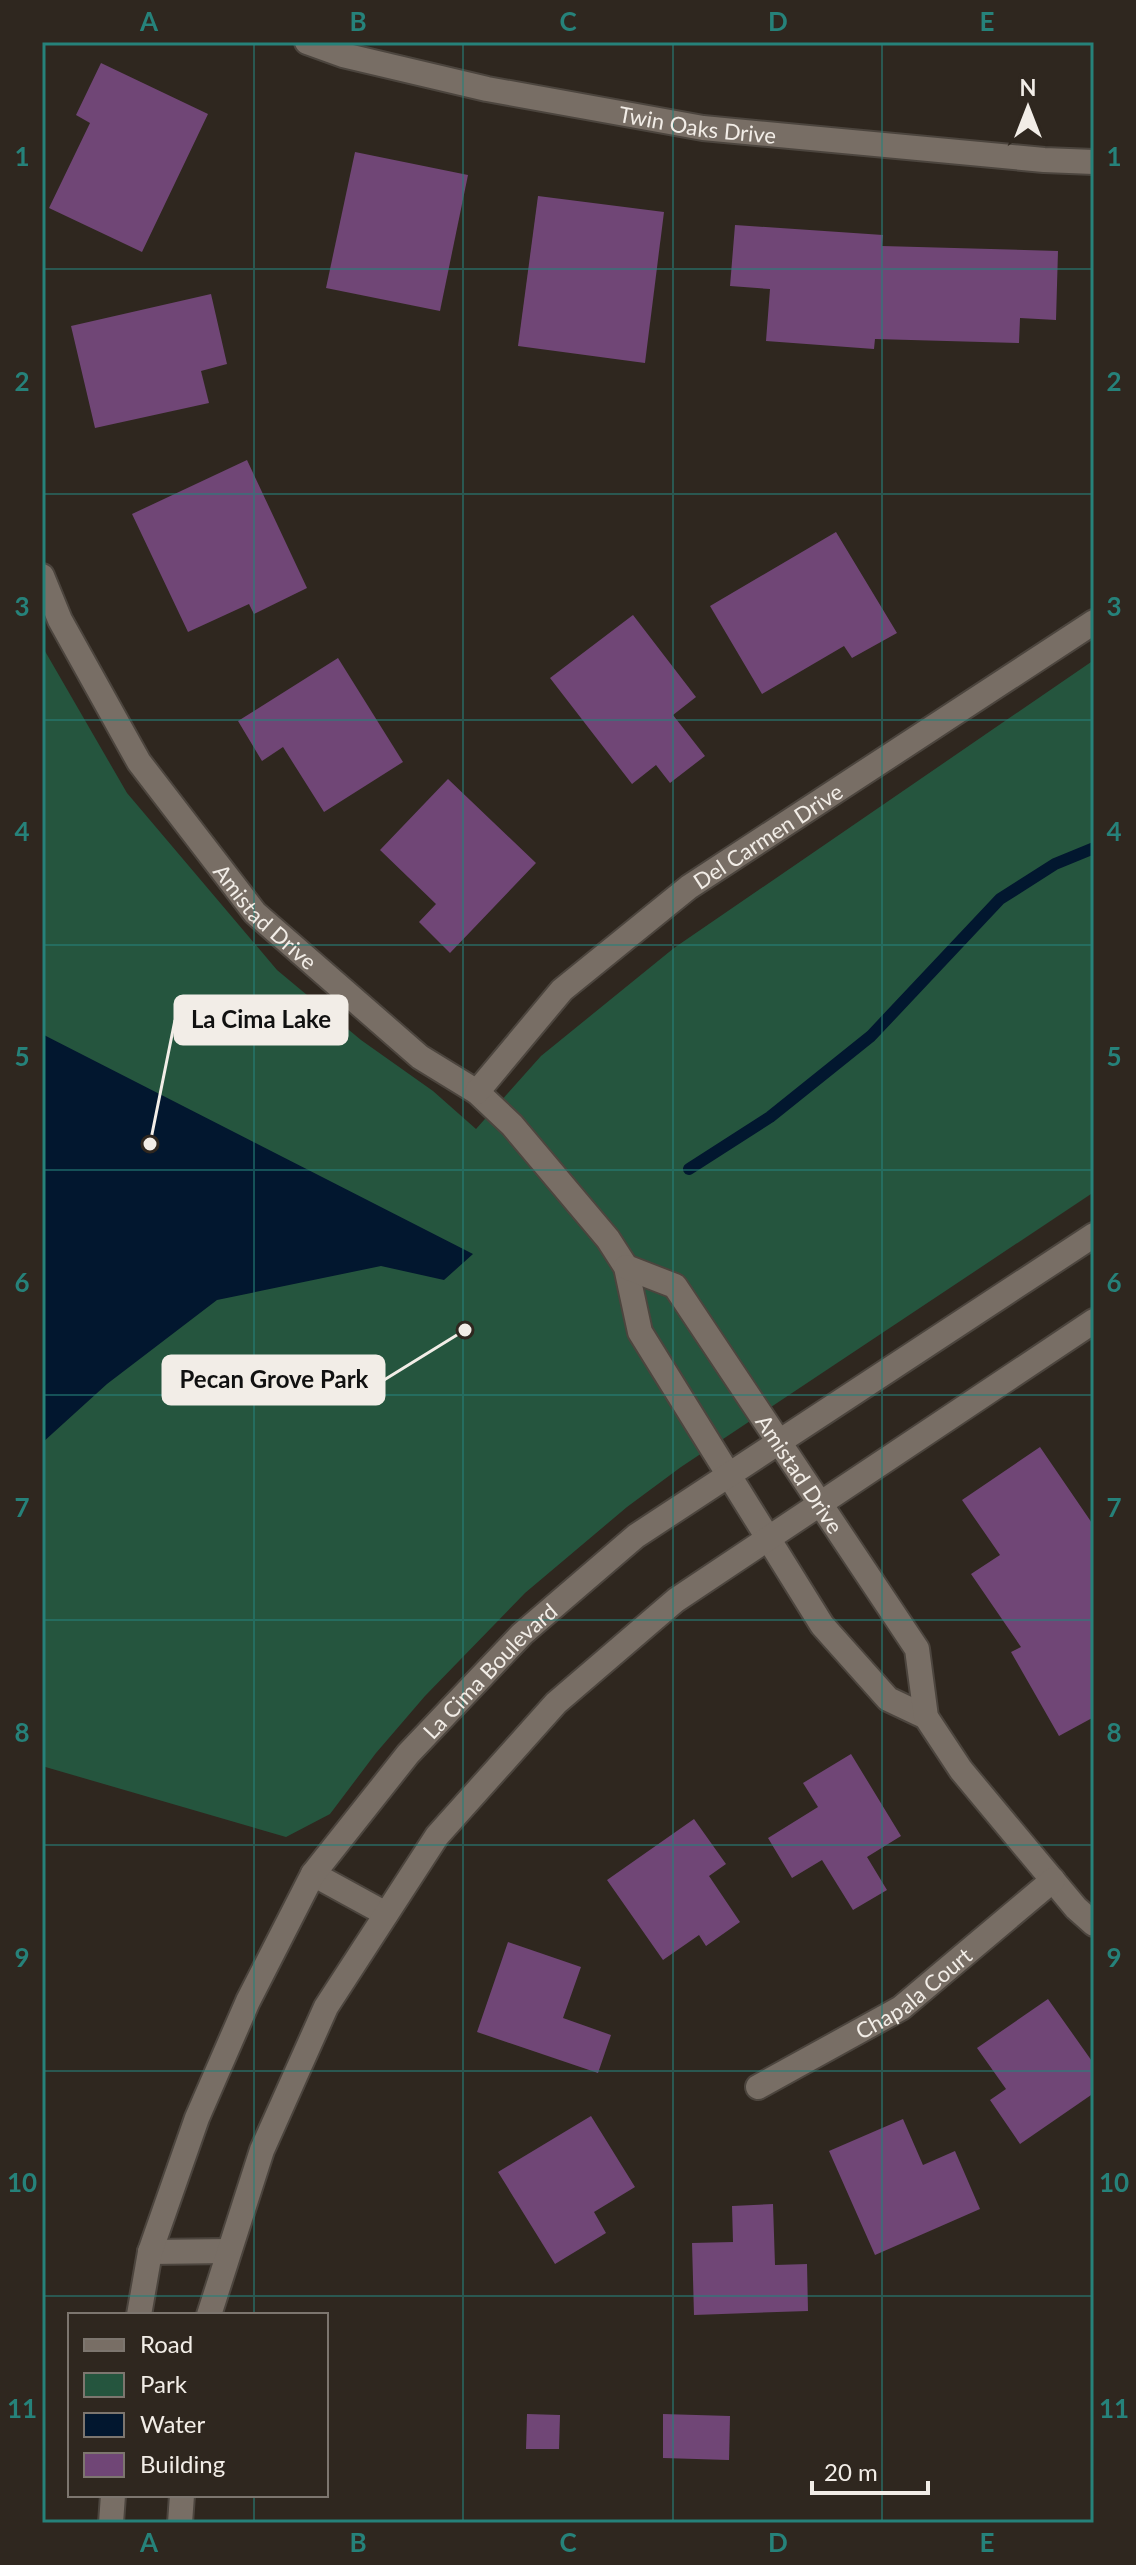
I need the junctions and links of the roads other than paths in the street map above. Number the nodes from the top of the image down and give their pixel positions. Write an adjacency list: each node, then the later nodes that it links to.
1 (307, 42): 2 (street, Twin Oaks Drive)
2 (1094, 162)
3 (42, 576): 5 (street, Amistad Drive)
4 (1094, 622): 5 (street, Del Carmen Drive)
5 (477, 1092): 7 (street, Amistad Drive)
6 (1094, 1235): 9 (street, La Cima Boulevard)
7 (626, 1267): 9 (street, Amistad Drive); 10 (street, Amistad Drive)
8 (1094, 1321): 11 (street)
9 (779, 1442): 10 (street, La Cima Boulevard); 11 (street, Amistad Drive)
10 (729, 1475): 12 (street, Amistad Drive); 14 (street, La Cima Boulevard)
11 (820, 1504): 12 (street); 13 (street, Amistad Drive)
12 (768, 1538): 13 (street, Amistad Drive); 16 (street)
13 (926, 1717): 15 (street, Amistad Drive)
14 (313, 1874): 16 (street); 20 (street, La Cima Boulevard)
15 (1053, 1880): 17 (street, Amistad Drive); 18 (street, Chapala Court)
16 (386, 1914): 19 (street)
17 (1094, 1924)
18 (758, 2087)
19 (229, 2251): 20 (street); 22 (street)
20 (150, 2252): 21 (street, La Cima Boulevard)
21 (139, 2313)
22 (210, 2313)
23 (113, 2497): 25 (street)
24 (182, 2497): 26 (street)
25 (111, 2523)
26 (180, 2523)

